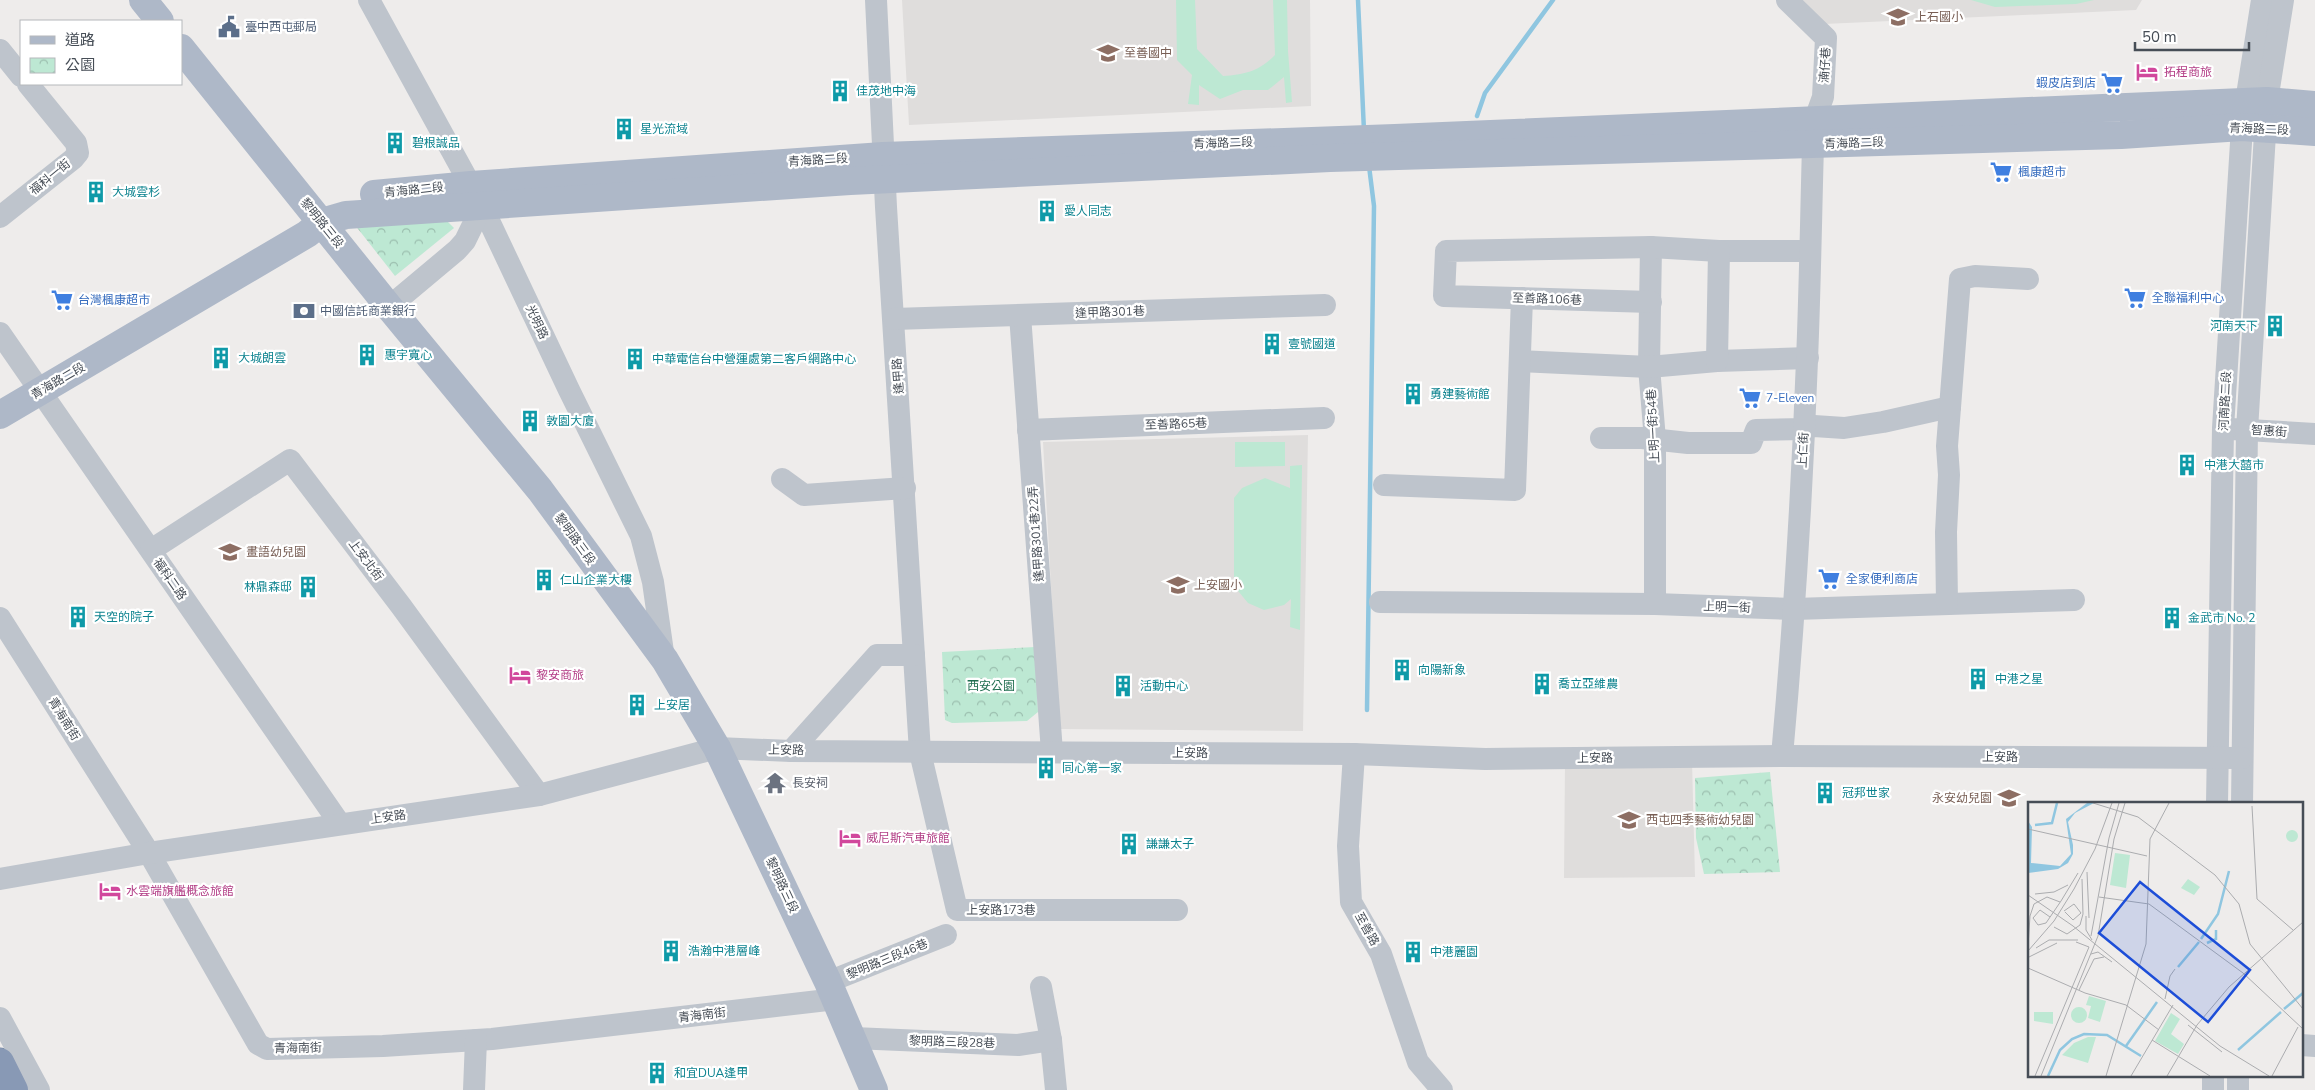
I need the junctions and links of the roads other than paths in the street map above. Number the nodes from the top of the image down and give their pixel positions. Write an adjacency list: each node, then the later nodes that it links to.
1 (143, 0): 7 (main road)
2 (369, 0): 17 (street, 光明路)
3 (876, 0): 16 (street, 逢甲路)
4 (1787, 0): 14 (street, 湳仔巷)
5 (2262, 0): 13 (street, 河南路二段)
6 (2283, 0): 13 (street, 河南路二段)
7 (159, 20)
8 (182, 49): 19 (main road, 黎明路三段)
9 (0, 50): 10 (street)
10 (20, 75)
11 (29, 85): 18 (street, 福科一街)
12 (2315, 105): 13 (main road, 青海路二段)
13 (2255, 115): 14 (main road, 青海路二段); 15 (main road, 青海路二段); 39 (street, 河南路二段); 42 (street, 河南路二段)
14 (1814, 132): 16 (main road, 青海路二段); 22 (street, 上仁街)
15 (2315, 132)
16 (884, 168): 17 (main road, 青海路二段); 29 (street, 逢甲路)
17 (477, 196): 19 (main road, 青海路二段); 27 (street); 57 (street, 光明路)
18 (0, 217)
19 (322, 222): 27 (main road, 黎明路三段); 35 (main road, 青海路二段)
20 (1651, 247): 21 (street); 24 (street, 至善路106巷); 25 (street, 上明一街54巷)
21 (1719, 251): 22 (street); 33 (street)
22 (1810, 251): 31 (street, 上仁街)
23 (2028, 279): 36 (street)
24 (1522, 298): 25 (street, 至善路106巷); 32 (street)
25 (1651, 302): 34 (street, 上明一街54巷)
26 (1325, 304): 28 (street, 逢甲路301巷)
27 (389, 307): 57 (main road, 黎明路三段)
28 (1020, 315): 29 (street, 逢甲路301巷); 41 (street, 逢甲路301巷22弄)
29 (894, 319): 48 (street, 逢甲路)
30 (0, 334): 35 (street, 福科二路)
31 (1808, 358): 33 (street); 40 (street, 上仁街)
32 (1520, 361): 34 (street); 47 (street)
33 (1717, 361): 34 (street)
34 (1649, 367): 45 (street, 上明一街54巷)
35 (40, 392): 37 (main road, 青海路二段); 49 (street, 福科二路)
36 (1950, 407): 40 (street); 53 (street)
37 (0, 415)
38 (1324, 418): 41 (street, 至善路65巷)
39 (2223, 428): 42 (street, 智惠街); 64 (street, 河南路二段)
40 (1804, 429): 45 (street); 54 (street, 上仁街)
41 (1028, 430): 61 (street, 逢甲路301巷22弄)
42 (2247, 430): 43 (street, 智惠街); 65 (street, 河南路二段)
43 (2315, 434)
44 (1601, 438): 45 (street)
45 (1655, 440): 52 (street, 上明一街54巷)
46 (782, 479): 48 (street)
47 (1384, 485)
48 (905, 488): 56 (street, 逢甲路)
49 (151, 550): 66 (street, 上安北街); 69 (street, 福科二路)
50 (2074, 600): 53 (street, 上明一街)
51 (1380, 602): 52 (street, 上明一街)
52 (1655, 604): 54 (street, 上明一街)
53 (1947, 604): 54 (street, 上明一街)
54 (1795, 609): 63 (street, 上仁街)
55 (0, 618): 70 (street, 青海南街)
56 (914, 655): 59 (street); 60 (street, 逢甲路)
57 (665, 660): 58 (main road, 黎明路三段)
58 (717, 748): 59 (street, 上安路); 66 (street, 上安路); 75 (main road, 黎明路三段)
59 (791, 751): 60 (street, 上安路)
60 (920, 752): 61 (street, 上安路); 72 (street, 上安路173巷)
61 (1052, 752): 62 (street, 上安路)
62 (1354, 754): 63 (street, 上安路); 88 (street, 至善路)
63 (1782, 756): 64 (street, 上安路)
64 (2218, 758): 65 (street, 上安路); 67 (street, 河南路二段)
65 (2242, 758): 68 (street, 河南路二段)
66 (539, 795): 69 (street, 上安路)
67 (2217, 802)
68 (2242, 802)
69 (340, 824): 70 (street, 上安路)
70 (149, 853): 71 (street, 上安路); 78 (street, 青海南街)
71 (0, 879)
72 (1178, 910)
73 (946, 935): 75 (street, 黎明路三段46巷)
74 (1041, 987): 79 (street)
75 (832, 990): 77 (main road, 黎明路三段); 78 (street, 青海南街)
76 (1, 1021): 84 (street)
77 (853, 1038): 79 (street, 黎明路三段28巷); 86 (main road, 黎明路三段)
78 (476, 1040): 85 (street)
79 (1051, 1040): 87 (street)
80 (2302, 1045): 81 (street)
81 (2315, 1046)
82 (0, 1062): 83 (highway)
83 (14, 1090)
84 (39, 1090)
85 (474, 1090)
86 (874, 1090)
87 (1056, 1090)
88 (1442, 1090)

